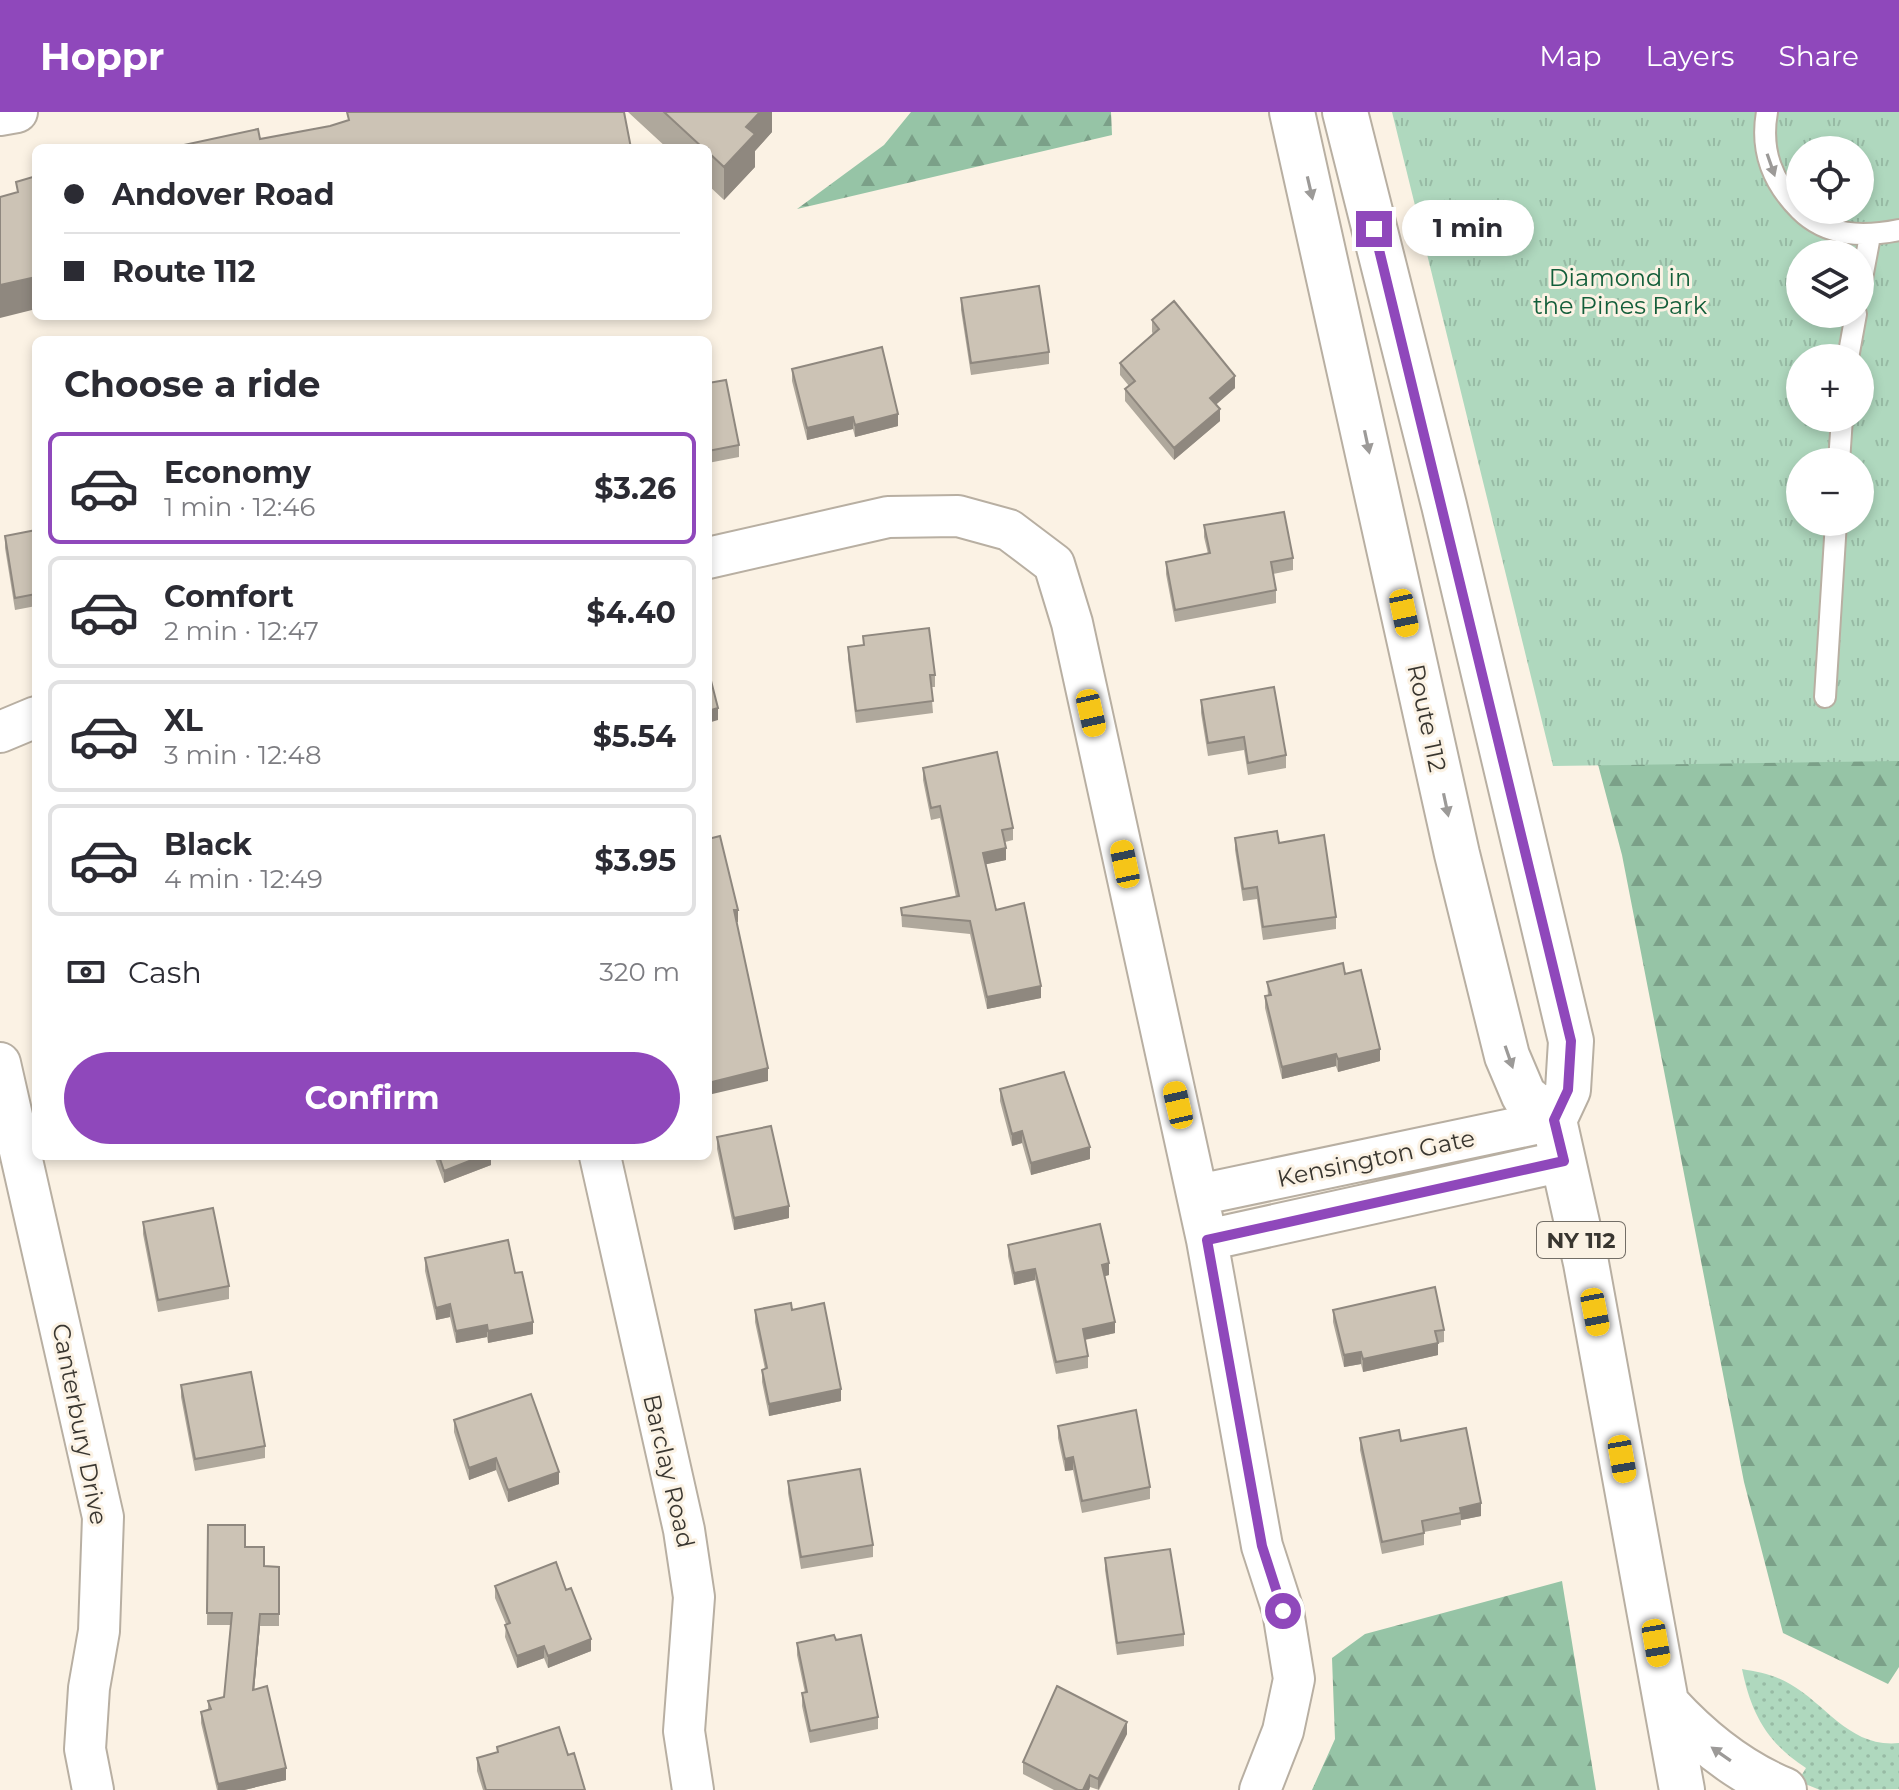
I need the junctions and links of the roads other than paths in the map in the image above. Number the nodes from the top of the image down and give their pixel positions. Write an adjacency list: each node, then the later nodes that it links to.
1 (17, 112): 5 (street)
2 (1292, 112): 17 (main road, Route 112, one-way to 17)
3 (1345, 112): 17 (main road)
4 (1767, 112): 6 (lane, one-way to 6)
5 (0, 115)
6 (1786, 196)
7 (1824, 224): 9 (lane)
8 (1899, 230): 9 (lane)
9 (1870, 236): 10 (lane)
10 (1869, 240)
11 (1835, 536): 13 (lane)
12 (712, 557): 19 (street)
13 (1825, 697)
14 (32, 719): 15 (street)
15 (0, 732)
16 (0, 1063): 22 (street, Canterbury Drive)
17 (1559, 1140): 19 (street, Kensington Gate); 20 (street, Kensington Gate); 21 (main road, NY 112)
18 (601, 1160): 23 (street, Barclay Road)
19 (1198, 1195): 20 (street)
20 (1207, 1240): 24 (street)
21 (1667, 1704): 25 (main road, NY 112); 26 (main road, one-way to 21)
22 (93, 1790)
23 (693, 1790)
24 (1260, 1790)
25 (1682, 1790)
26 (1784, 1790)

